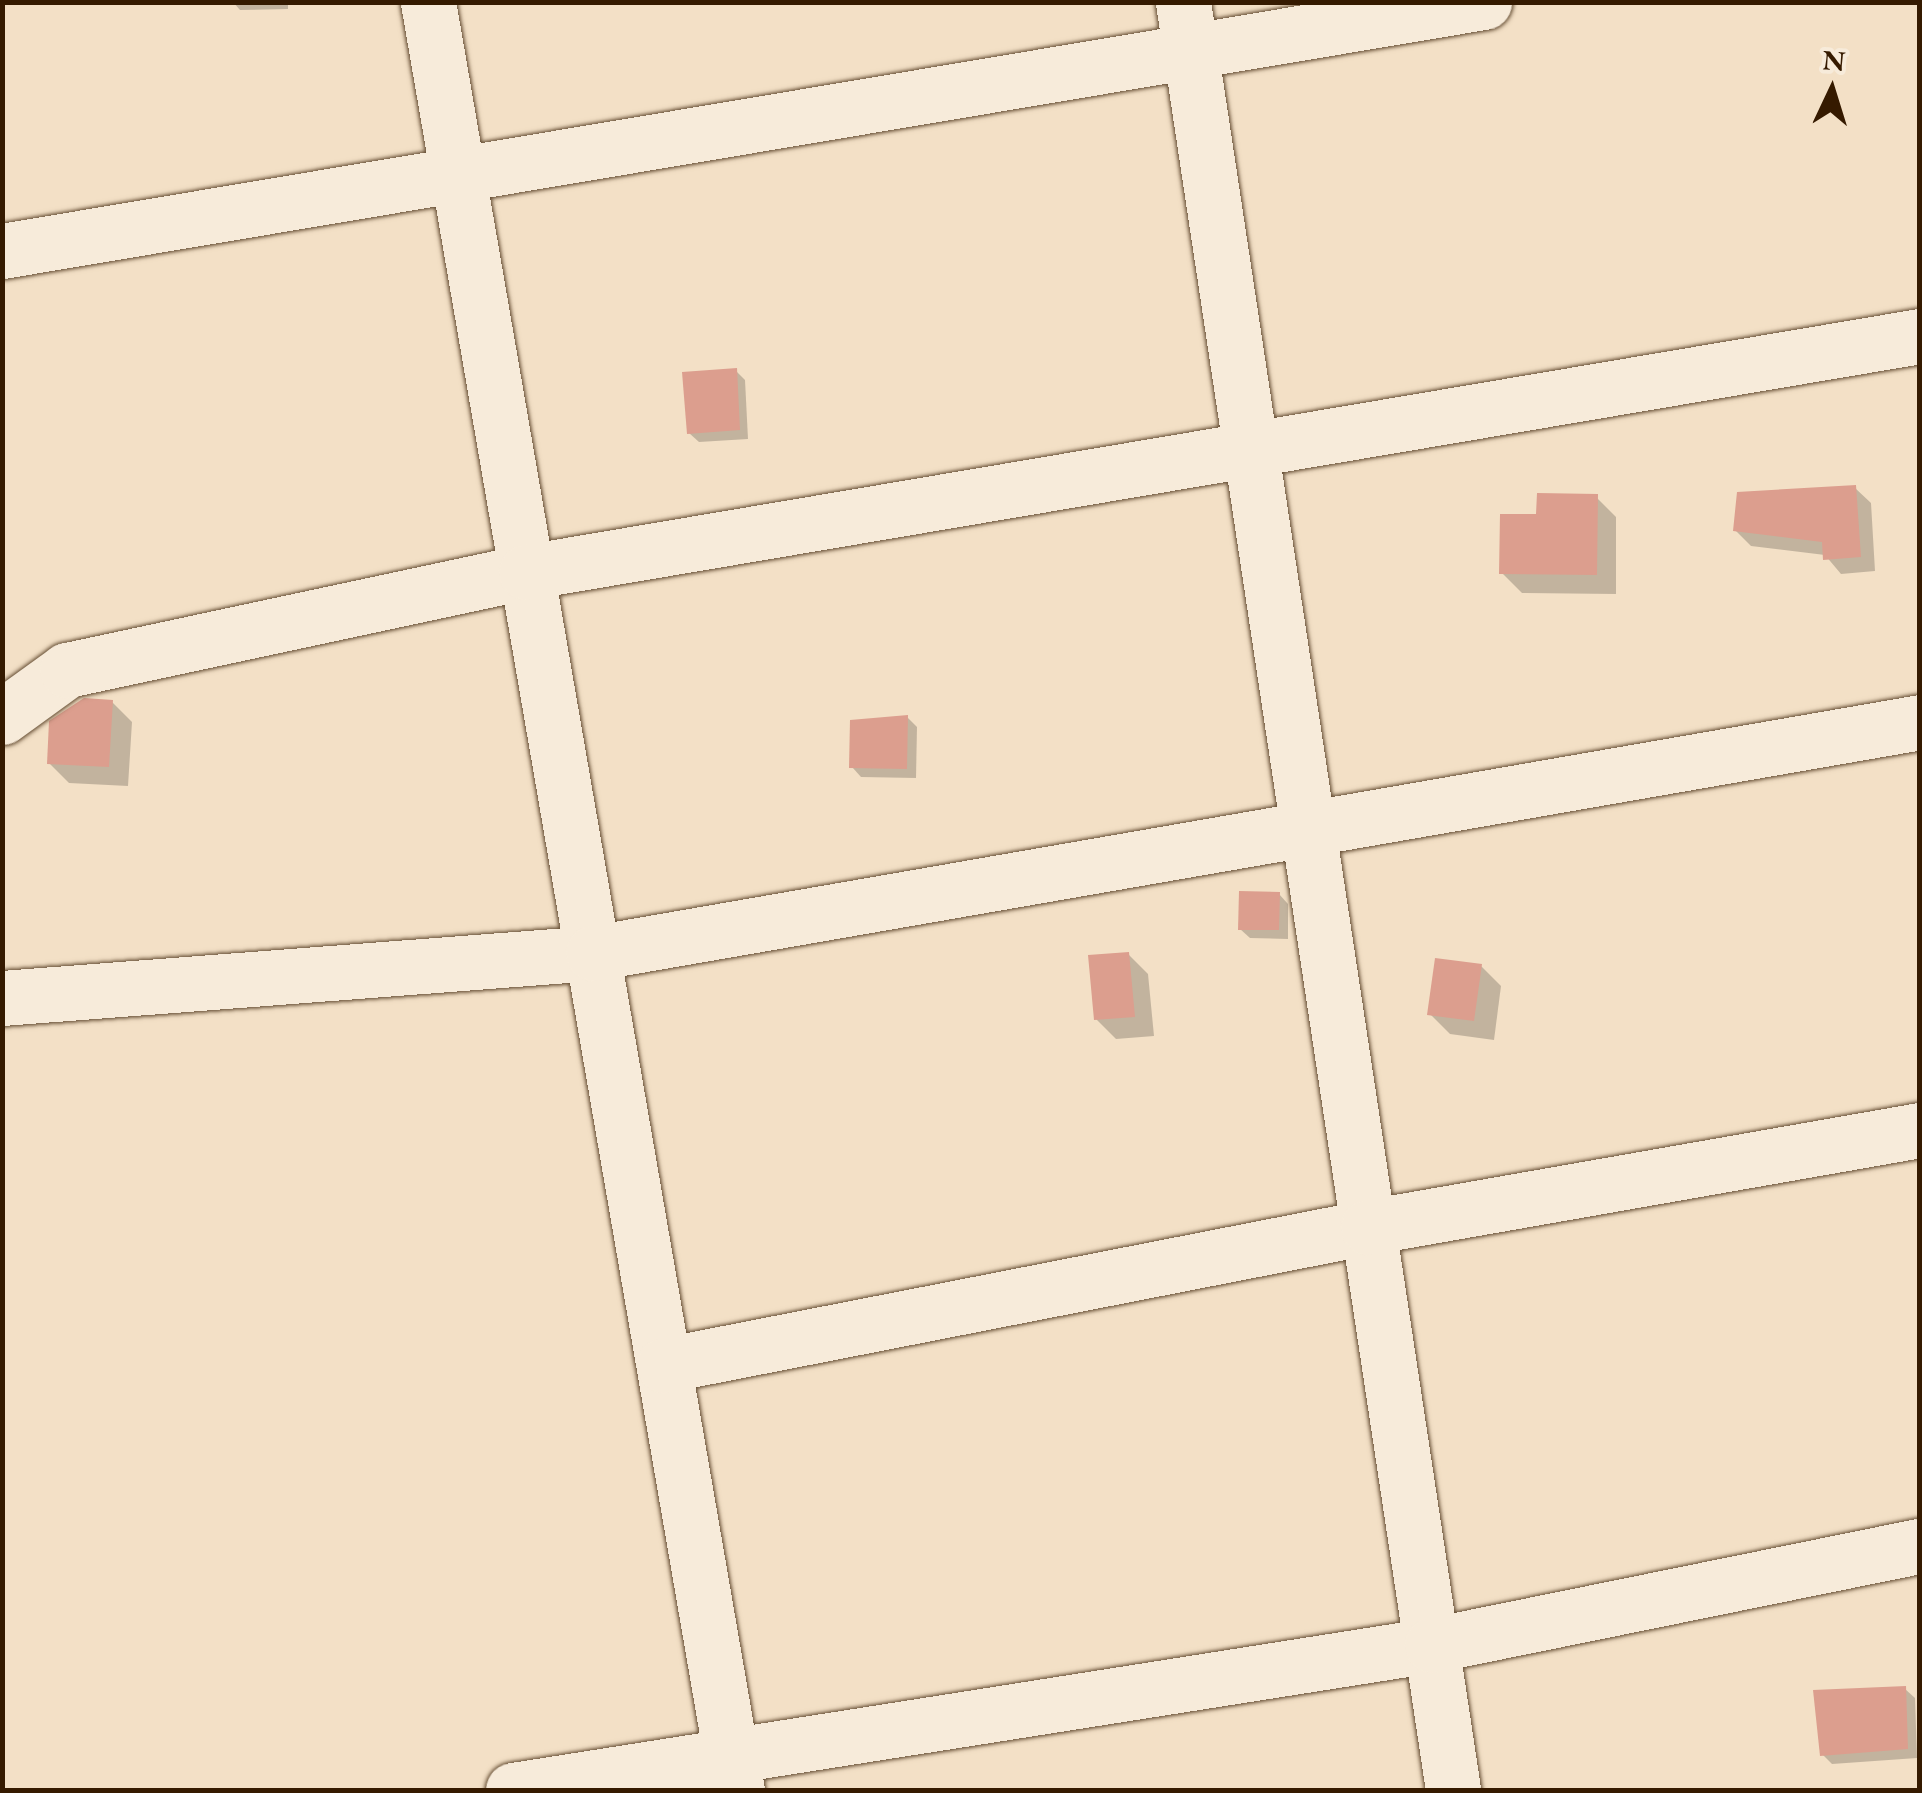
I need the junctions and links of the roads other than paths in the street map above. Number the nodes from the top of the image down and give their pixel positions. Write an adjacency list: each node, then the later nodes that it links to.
1 (428, 2): 4 (street)
2 (1484, 2): 3 (street)
3 (1186, 26): 4 (street); 7 (street)
4 (458, 171): 5 (street); 8 (street)
5 (2, 251)
6 (1920, 336): 7 (street)
7 (1250, 449): 8 (street); 11 (street)
8 (526, 572): 9 (street); 12 (street)
9 (2, 717)
10 (1920, 722): 11 (street)
11 (1308, 829): 12 (street); 15 (street)
12 (592, 953): 13 (street); 16 (street)
13 (2, 998)
14 (1920, 1130): 15 (street)
15 (1368, 1227): 16 (street); 18 (street)
16 (664, 1365): 19 (street)
17 (1920, 1546): 18 (street)
18 (1432, 1645): 19 (street); 21 (street)
19 (734, 1774): 20 (street)
20 (513, 1790)
21 (1453, 1790)

